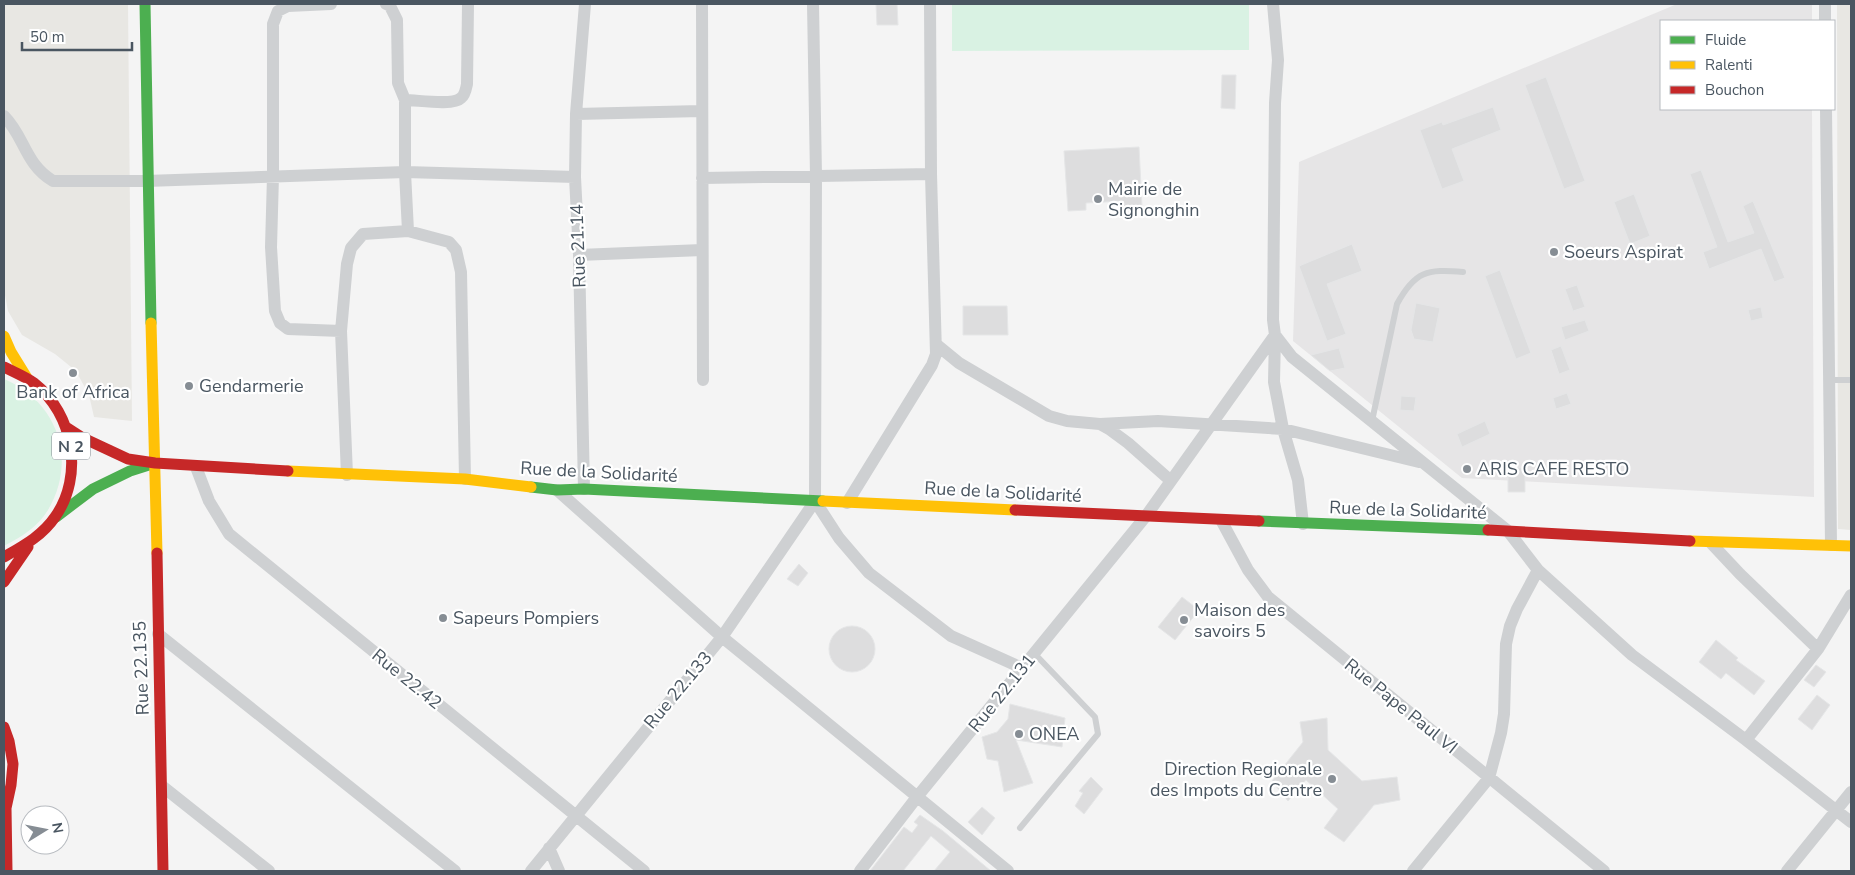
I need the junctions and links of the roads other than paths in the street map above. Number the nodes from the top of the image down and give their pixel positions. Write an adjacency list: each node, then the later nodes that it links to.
1 (145, 4): 23 (street, Rue 22.135)
2 (331, 4): 19 (street)
3 (386, 4): 12 (street)
4 (468, 4): 12 (street)
5 (585, 4): 15 (street, Rue 21.14)
6 (702, 4): 14 (street)
7 (813, 4): 20 (street)
8 (930, 4): 18 (street)
9 (1272, 4): 29 (street)
10 (1825, 4): 11 (street)
11 (1825, 20)
12 (406, 100): 17 (street)
13 (1826, 110): 35 (street)
14 (701, 111): 15 (street); 22 (street)
15 (576, 114): 21 (street, Rue 21.14)
16 (4, 116): 23 (street)
17 (405, 172): 19 (street); 21 (street); 24 (street)
18 (931, 174): 20 (street); 31 (street)
19 (273, 176): 23 (street); 28 (street)
20 (816, 176): 22 (street); 50 (street)
21 (576, 177): 26 (street, Rue 21.14)
22 (702, 178): 25 (street)
23 (146, 181): 42 (street, Rue 22.135)
24 (408, 231): 28 (street); 46 (street)
25 (702, 250): 26 (street); 34 (street)
26 (579, 255): 48 (street, Rue 21.14)
27 (1463, 272): 37 (lane)
28 (341, 331): 45 (street)
29 (1275, 334): 37 (street); 39 (street, Rue 22.131); 41 (street)
30 (4, 336): 33 (street, N 2)
31 (937, 345): 38 (street); 51 (street)
32 (4, 368): 33 (street, N 2)
33 (28, 379): 40 (street, N 2)
34 (703, 380)
35 (1829, 380): 36 (lane); 59 (street)
36 (1851, 380)
37 (1372, 421): 43 (street)
38 (1100, 424): 39 (street); 47 (street)
39 (1211, 424): 41 (street); 47 (street, Rue 22.131)
40 (66, 428): 42 (street, Rue de la Solidarité); 53 (street, N 2)
41 (1283, 429): 43 (street); 55 (street)
42 (155, 463): 44 (street, Rue de la Solidarité); 53 (street, Rue de la Solidarité); 65 (street, Rue 22.135)
43 (1423, 463): 56 (street)
44 (196, 466): 45 (street, Rue de la Solidarité); 77 (street, Rue 22.42)
45 (347, 475): 46 (street, Rue de la Solidarité)
46 (465, 479): 49 (street, Rue de la Solidarité)
47 (1171, 481): 52 (street, Rue 22.131)
48 (584, 489): 49 (street, Rue de la Solidarité); 50 (street, Rue de la Solidarité)
49 (557, 490): 66 (street)
50 (815, 501): 51 (street, Rue de la Solidarité); 66 (street, Rue 22.133); 69 (street)
51 (847, 503): 52 (street, Rue de la Solidarité)
52 (1146, 516): 54 (street, Rue de la Solidarité); 68 (street, Rue 22.131)
53 (56, 517): 57 (street, N 2)
54 (1221, 520): 55 (street, Rue de la Solidarité); 72 (street, Rue Pape Paul VI)
55 (1303, 524): 56 (street, Rue de la Solidarité)
56 (1508, 531): 58 (street, Rue de la Solidarité); 62 (street)
57 (32, 542): 61 (street, N 2); 63 (street, N 2)
58 (1710, 542): 59 (street, Rue de la Solidarité); 67 (street)
59 (1831, 545): 60 (street, Rue de la Solidarité)
60 (1851, 546)
61 (4, 557)
62 (1538, 570): 71 (street); 72 (street)
63 (4, 582)
64 (1851, 595): 67 (street)
65 (158, 634): 73 (street, Rue 22.135); 84 (street)
66 (722, 637): 75 (street); 77 (street, Rue 22.133)
67 (1818, 650): 71 (street)
68 (1034, 653): 69 (street, Rue 22.131); 79 (lane)
69 (1022, 668): 75 (street, Rue 22.131)
70 (4, 728): 81 (street)
71 (1746, 740): 76 (street)
72 (1489, 778): 90 (street); 91 (street, Rue Pape Paul VI)
73 (162, 786): 82 (street, Rue 22.135); 83 (street)
74 (1851, 792): 76 (street)
75 (917, 797): 88 (street, Rue 22.131); 89 (street)
76 (1836, 810): 78 (street); 92 (street)
77 (574, 816): 80 (street, Rue 22.133); 87 (street, Rue 22.42)
78 (1851, 822)
79 (1020, 828)
80 (550, 848): 85 (street, Rue 22.133); 86 (street)
81 (7, 871)
82 (163, 871)
83 (269, 871)
84 (455, 871)
85 (531, 871)
86 (559, 871)
87 (644, 871)
88 (860, 871)
89 (1008, 871)
90 (1413, 871)
91 (1604, 871)
92 (1787, 871)

